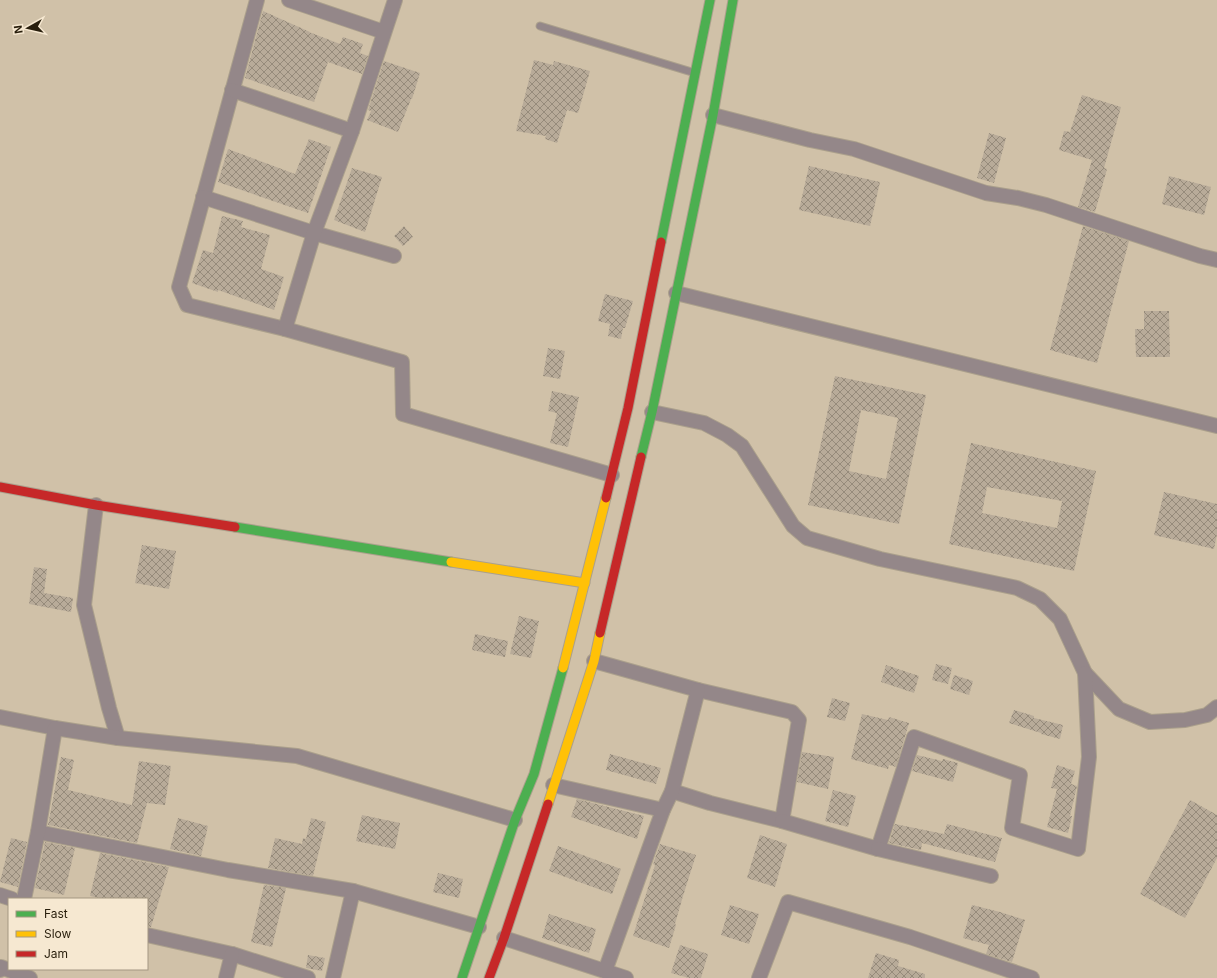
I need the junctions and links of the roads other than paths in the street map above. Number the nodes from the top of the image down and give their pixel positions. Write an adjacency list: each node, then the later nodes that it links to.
1 (257, 0): 9 (street)
2 (289, 0): 7 (street)
3 (395, 0): 7 (street)
4 (710, 0): 8 (main road)
5 (733, 0): 10 (main road)
6 (540, 26): 8 (lane)
7 (384, 32): 11 (street)
8 (696, 73): 20 (main road)
9 (232, 90): 11 (street); 12 (street)
10 (713, 115): 15 (street); 16 (main road)
11 (352, 131): 13 (street)
12 (203, 197): 13 (street); 17 (street)
13 (314, 233): 14 (street); 17 (street)
14 (394, 256)
15 (1217, 260)
16 (676, 293): 18 (main road); 19 (street)
17 (286, 329): 20 (street)
18 (652, 412): 24 (main road); 25 (street)
19 (1217, 426)
20 (612, 475): 23 (main road)
21 (0, 487): 22 (main road)
22 (96, 505): 23 (main road); 30 (street)
23 (586, 583): 34 (main road)
24 (594, 662): 26 (street); 31 (main road)
25 (1085, 673): 27 (street); 37 (street)
26 (698, 690): 32 (street); 35 (street)
27 (1217, 708)
28 (0, 717): 29 (street)
29 (55, 728): 30 (street); 36 (street)
30 (118, 738): 34 (street)
31 (554, 785): 33 (street); 43 (main road)
32 (672, 791): 33 (street); 35 (street)
33 (663, 810): 48 (street)
34 (515, 820): 41 (main road)
35 (782, 821): 37 (street)
36 (38, 832): 39 (street); 40 (street)
37 (878, 848): 38 (street)
38 (991, 876)
39 (353, 891): 41 (street); 52 (street)
40 (24, 898)
41 (479, 928): 53 (main road)
42 (148, 935): 44 (street)
43 (504, 938): 48 (street); 54 (main road)
44 (232, 954): 50 (street); 51 (street)
45 (0, 970): 46 (street)
46 (8, 970)
47 (9, 970): 49 (street)
48 (604, 971): 55 (street)
49 (30, 978)
50 (226, 978)
51 (308, 978)
52 (333, 978)
53 (462, 978)
54 (489, 978)
55 (626, 978)
56 (759, 978): 57 (street)
57 (1032, 978)

